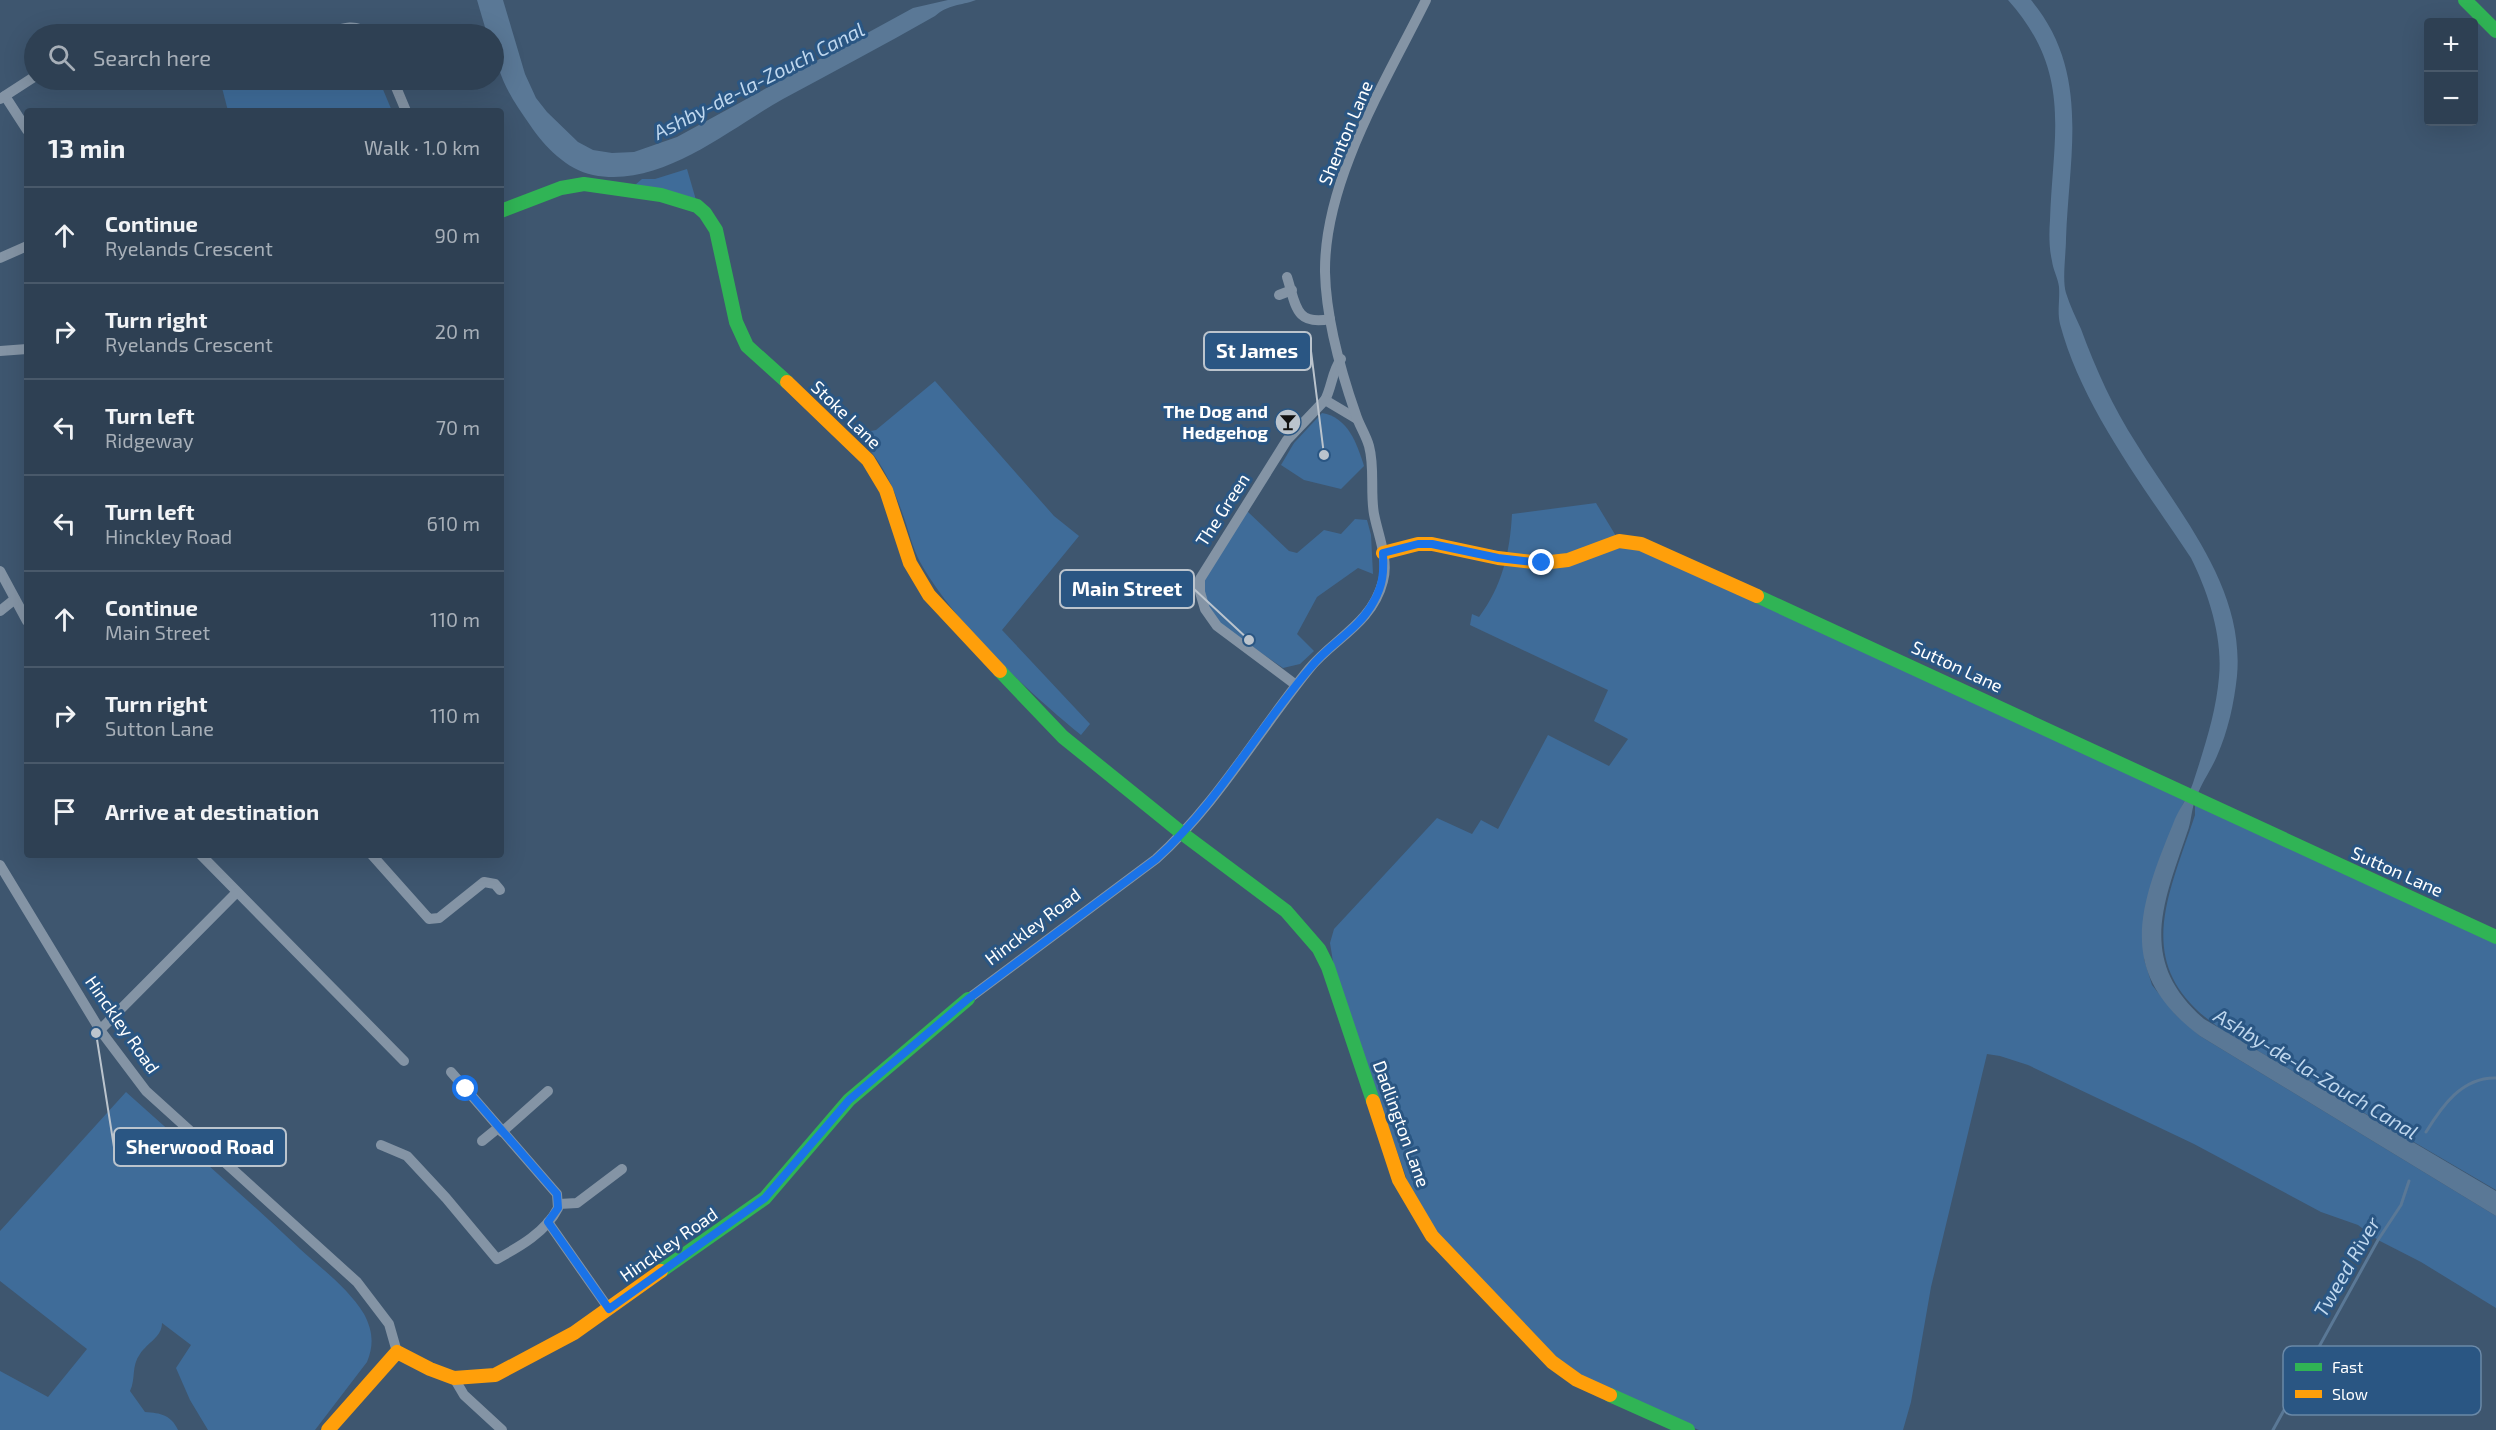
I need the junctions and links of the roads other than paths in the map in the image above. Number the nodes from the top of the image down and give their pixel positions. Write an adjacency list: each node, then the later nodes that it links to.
1 (1426, 0): 15 (street, Shenton Lane)
2 (2465, 0): 3 (street)
3 (2496, 31)
4 (24, 84): 6 (street)
5 (397, 90): 7 (street)
6 (3, 98): 8 (street)
7 (405, 108)
8 (24, 126)
9 (504, 210): 27 (street, Stoke Lane)
10 (24, 247): 11 (street)
11 (0, 258)
12 (1287, 277): 13 (street)
13 (1292, 290): 14 (street); 15 (street)
14 (1279, 295)
15 (1330, 319): 18 (street, Shenton Lane)
16 (24, 349): 17 (street)
17 (0, 351)
18 (1341, 359): 19 (street, The Green); 20 (street, Shenton Lane)
19 (1325, 399): 20 (street); 26 (street, The Green)
20 (1357, 419): 21 (street, Shenton Lane)
21 (1383, 553): 26 (street, Hinckley Road); 33 (street, Sutton Lane)
22 (0, 571): 23 (street)
23 (15, 599): 24 (street); 25 (street)
24 (0, 611)
25 (24, 616)
26 (1296, 685): 27 (street, Hinckley Road)
27 (1183, 834): 34 (street, Hinckley Road); 50 (street, Dadlington Lane)
28 (204, 858): 32 (street)
29 (375, 858): 31 (street)
30 (1, 867): 35 (street, Hinckley Road)
31 (501, 890)
32 (236, 893): 35 (street); 36 (street)
33 (2496, 937)
34 (968, 999): 45 (street, Hinckley Road)
35 (100, 1030): 46 (street, Hinckley Road)
36 (404, 1061)
37 (451, 1072): 39 (street)
38 (548, 1091): 39 (street)
39 (500, 1130): 40 (street); 43 (street)
40 (482, 1142)
41 (381, 1145): 44 (street)
42 (622, 1169): 43 (street)
43 (559, 1204): 44 (street)
44 (548, 1222): 45 (street)
45 (609, 1309): 47 (street, Hinckley Road)
46 (397, 1352): 47 (street, Hinckley Road); 48 (street)
47 (454, 1378): 49 (street)
48 (328, 1430)
49 (502, 1430)
50 (1688, 1430)

